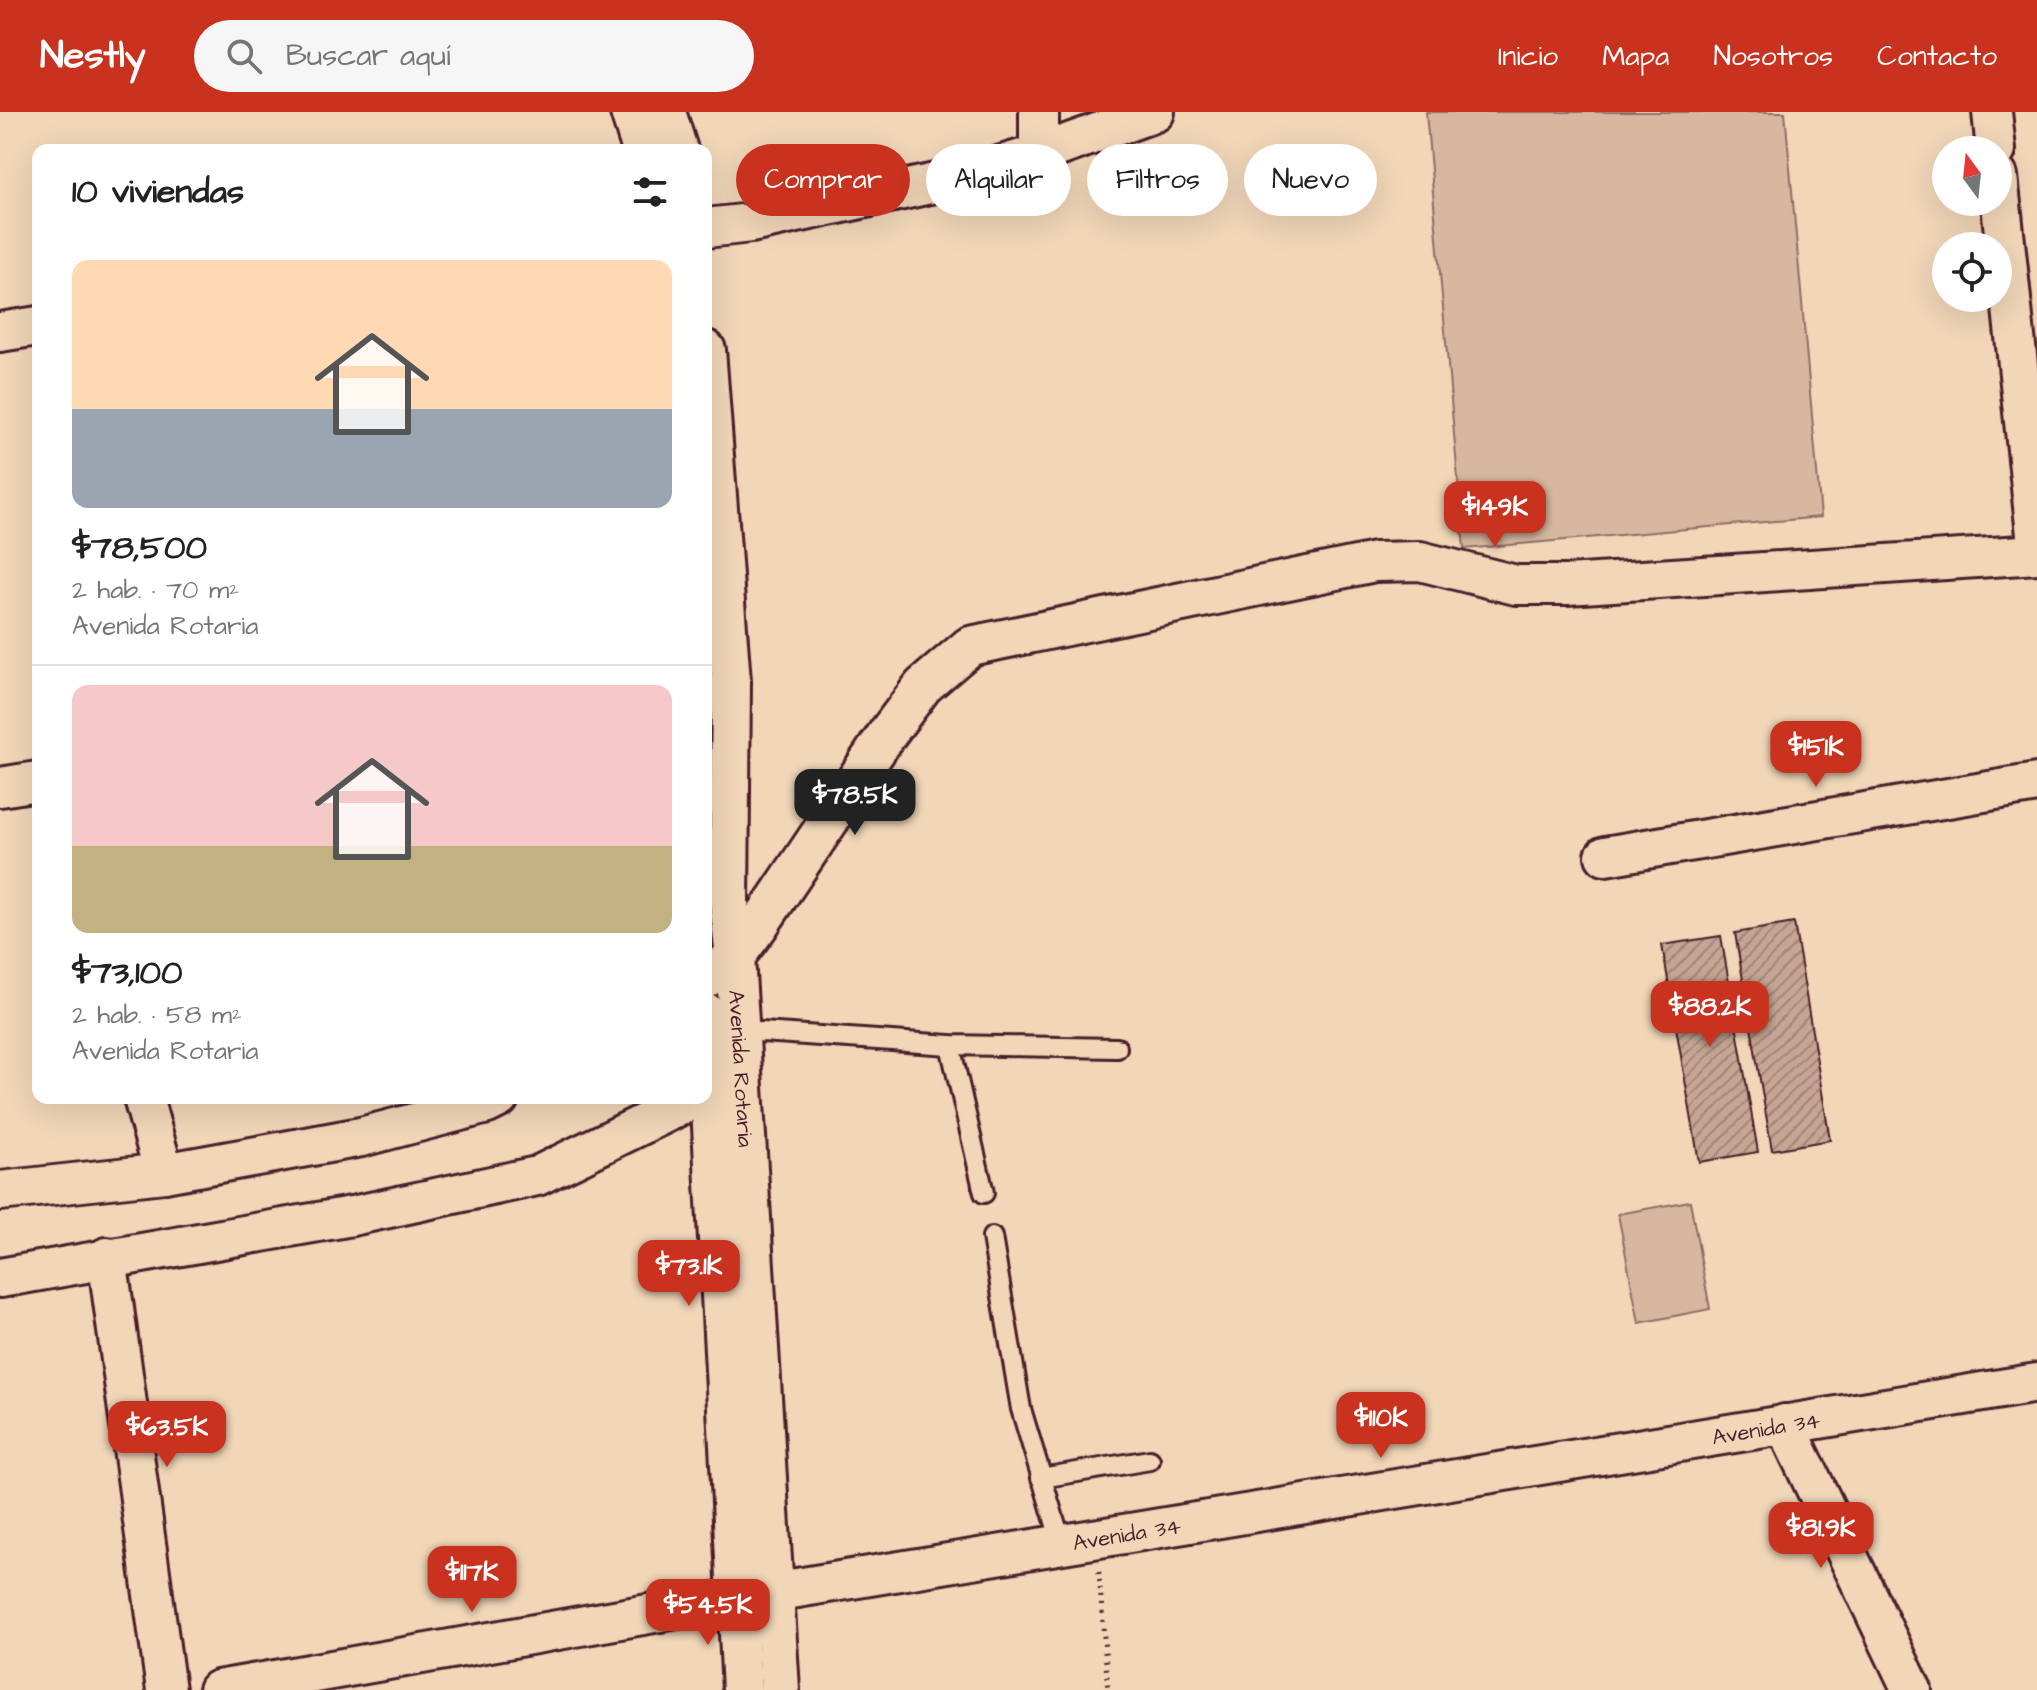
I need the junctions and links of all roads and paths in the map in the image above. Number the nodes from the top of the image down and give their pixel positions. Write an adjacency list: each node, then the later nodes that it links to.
1 (630, 112): 7 (street)
2 (666, 112): 8 (street)
3 (1039, 112): 9 (street)
4 (1155, 112): 10 (street)
5 (1992, 112): 6 (street)
6 (1995, 136)
7 (640, 144)
8 (676, 144)
9 (1039, 144)
10 (1067, 144)
11 (926, 185): 13 (street)
12 (2009, 216): 14 (street)
13 (712, 227)
14 (2022, 265): 18 (street)
15 (32, 327): 16 (street)
16 (0, 332)
17 (712, 516): 20 (street, Avenida Rotaria)
18 (2037, 544)
19 (2037, 554): 26 (street)
20 (718, 683): 25 (street, Avenida Rotaria)
21 (32, 782): 23 (street)
22 (2037, 783): 24 (street)
23 (0, 787)
24 (1605, 856)
25 (717, 910): 26 (street, Avenida Rotaria)
26 (720, 968): 27 (street, Avenida Rotaria)
27 (723, 1035): 28 (lane); 30 (street, Avenida Rotaria)
28 (950, 1045): 29 (lane); 36 (lane)
29 (1117, 1048)
30 (713, 1090): 45 (street, Avenida Rotaria); 46 (street)
31 (145, 1104): 34 (street)
32 (487, 1104): 34 (street)
33 (684, 1104): 38 (street)
34 (164, 1173): 35 (street)
35 (0, 1191)
36 (984, 1193)
37 (992, 1237): 43 (lane)
38 (107, 1257): 39 (street); 47 (street)
39 (0, 1278)
40 (2037, 1383): 41 (street, Avenida 34)
41 (1785, 1424): 44 (street, Avenida 34); 52 (street)
42 (1150, 1460): 43 (lane)
43 (1041, 1478): 44 (lane)
44 (1079, 1542): 45 (street, Avenida 34); 51 (path)
45 (773, 1592): 46 (street, Avenida 34); 50 (street, Avenida Rotaria)
46 (736, 1600): 48 (street, Avenida 34); 49 (street)
47 (166, 1690)
48 (218, 1690)
49 (742, 1690)
50 (780, 1690)
51 (1108, 1690)
52 (1912, 1690)

